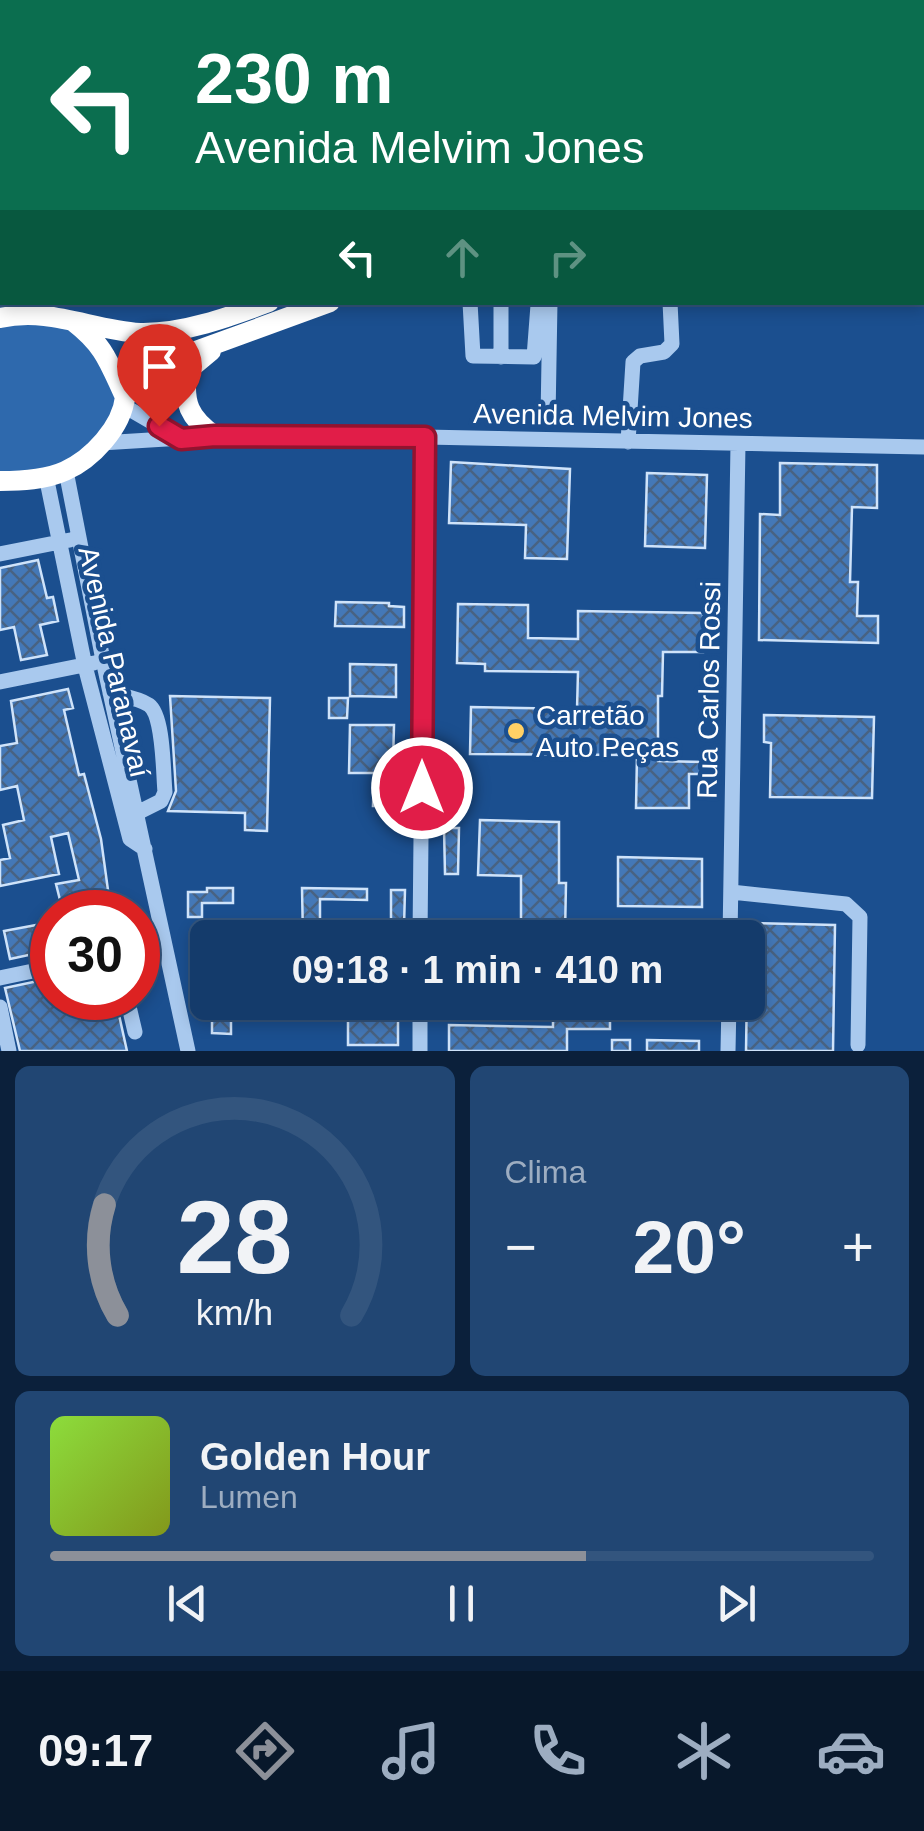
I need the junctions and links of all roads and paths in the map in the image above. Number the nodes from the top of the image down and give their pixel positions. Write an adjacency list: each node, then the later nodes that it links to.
1 (261, 305): 9 (highway)
2 (321, 305): 10 (highway)
3 (470, 305): 11 (street)
4 (501, 305): 11 (street)
5 (544, 305): 11 (street)
6 (544, 305): 13 (street)
7 (670, 305): 17 (street)
8 (0, 318): 9 (highway)
9 (68, 318): 12 (highway)
10 (232, 336): 12 (highway); 14 (highway)
11 (501, 357)
12 (124, 401): 16 (street); 18 (highway)
13 (548, 418)
14 (215, 436): 15 (street, Avenida Melvim Jones); 16 (street, Avenida Melvim Jones)
15 (425, 437): 17 (street, Avenida Melvim Jones); 33 (street)
16 (181, 439): 18 (street, Avenida Melvim Jones)
17 (628, 442): 19 (street, Avenida Melvim Jones)
18 (100, 443): 21 (highway)
19 (738, 444): 20 (street, Avenida Melvim Jones); 32 (street, Rua Carlos Rossi)
20 (924, 447)
21 (56, 473): 22 (highway); 23 (street, Avenida Paranavaí); 24 (street, Avenida Paranavaí)
22 (0, 481)
23 (80, 539): 24 (street); 26 (street, Avenida Paranavaí)
24 (62, 541): 25 (street); 27 (street, Avenida Paranavaí)
25 (0, 554)
26 (102, 660): 27 (street); 29 (street, Avenida Paranavaí)
27 (86, 666): 28 (street); 31 (street, Avenida Paranavaí)
28 (0, 682)
29 (110, 693): 30 (street, Avenida Paranavaí); 30 (street)
30 (137, 813): 31 (street, Avenida Paranavaí)
31 (145, 849): 35 (street, Avenida Paranavaí)
32 (731, 892): 34 (street, Rua Carlos Rossi); 44 (street)
33 (420, 920)
34 (730, 920)
35 (166, 951): 36 (street); 46 (street, Avenida Paranavaí)
36 (160, 952)
37 (30, 972): 38 (street)
38 (0, 978)
39 (0, 1007): 45 (street)
40 (132, 1020): 43 (street)
41 (420, 1020): 47 (street)
42 (729, 1020): 48 (street)
43 (135, 1032)
44 (858, 1045)
45 (9, 1051)
46 (188, 1051)
47 (420, 1051)
48 (728, 1051)

